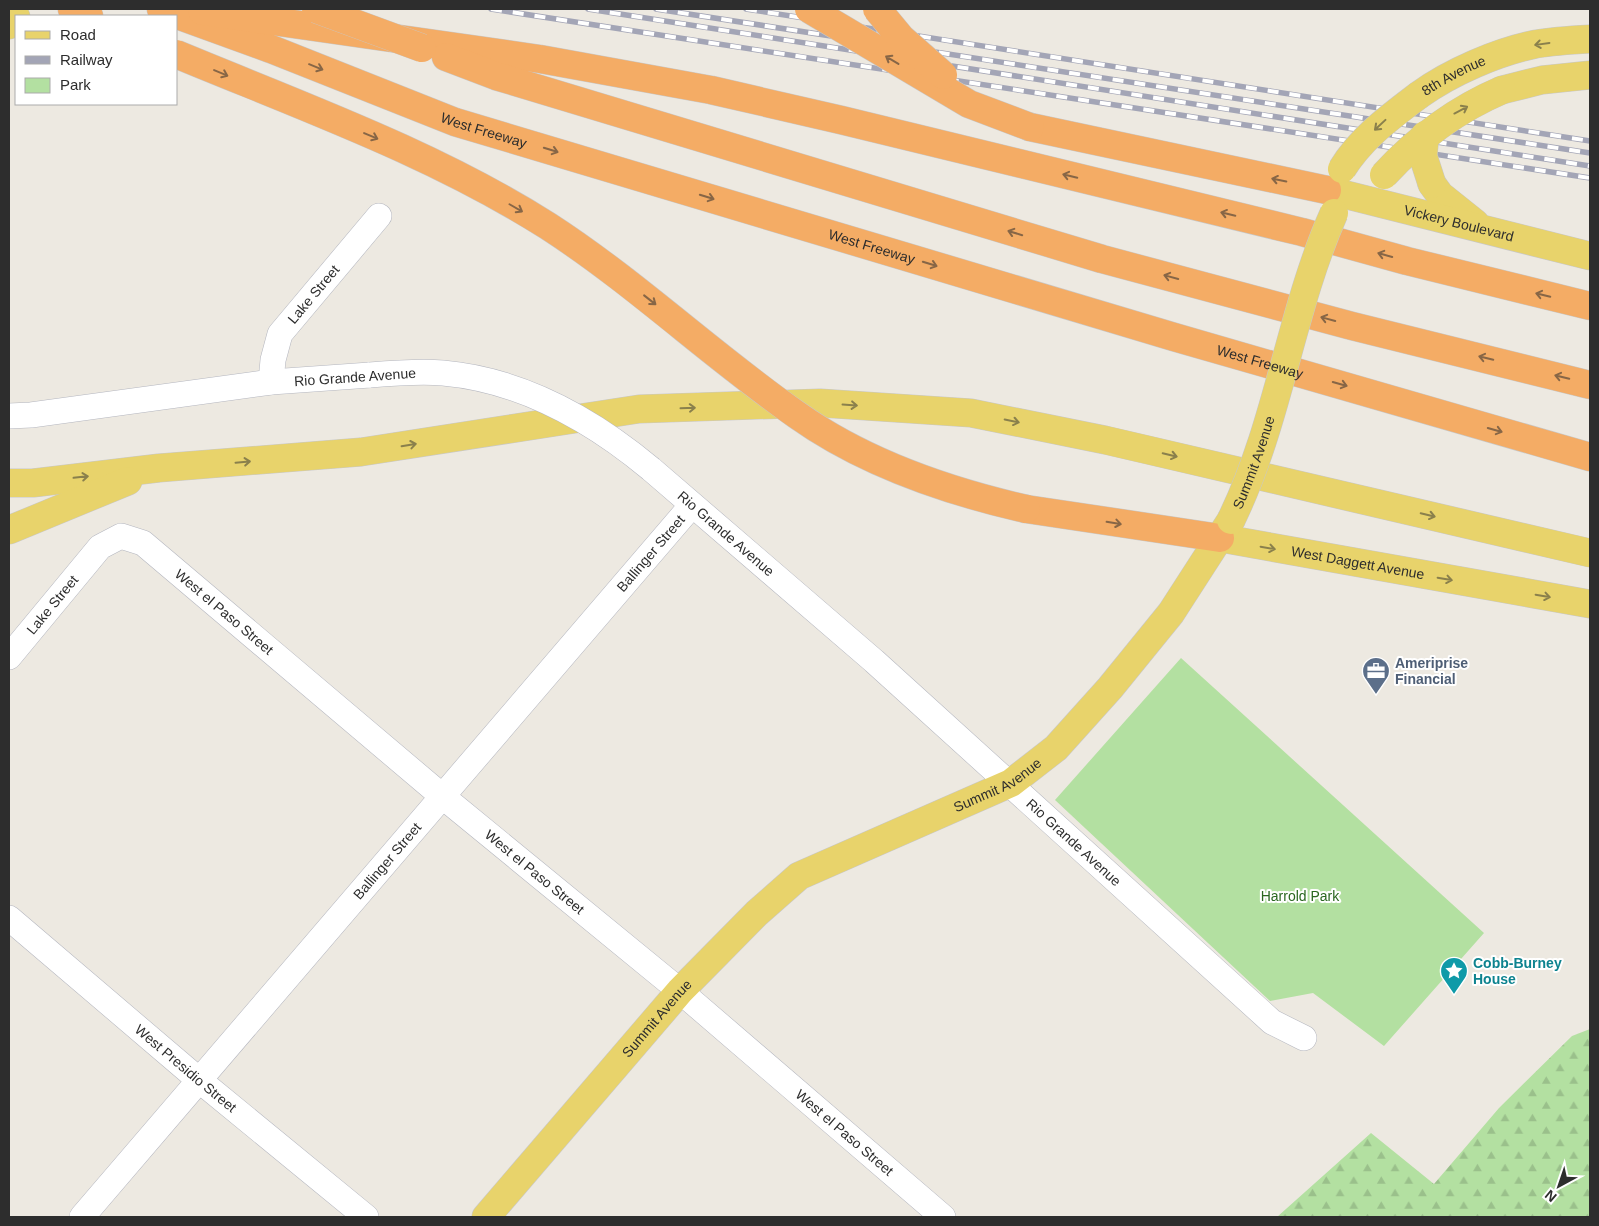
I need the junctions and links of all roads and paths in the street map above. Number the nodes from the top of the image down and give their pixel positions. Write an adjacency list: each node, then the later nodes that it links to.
1 (72, 9): 7 (highway)
2 (161, 9): 8 (highway, West Freeway, one-way to 8)
3 (185, 9): 20 (highway, one-way to 3)
4 (316, 9): 22 (highway, one-way to 4, bridge)
5 (808, 9): 13 (highway, one-way to 5, bridge)
6 (877, 9): 13 (highway, bridge)
7 (87, 15)
8 (178, 15)
9 (178, 15): 24 (highway, West Freeway, one-way to 24)
10 (1590, 39): 15 (main road, 8th Avenue, one-way to 15, bridge)
11 (178, 55): 28 (highway, one-way to 28, bridge)
12 (1590, 75): 14 (main road, one-way to 12, bridge)
13 (1030, 127): 15 (highway, one-way to 13)
14 (1425, 135): 16 (main road, bridge); 18 (main road, bridge)
15 (1334, 191): 16 (main road); 28 (main road, Summit Avenue, bridge)
16 (1364, 199): 18 (main road, Vickery Boulevard)
17 (379, 216): 21 (street, Lake Street)
18 (1482, 229): 19 (main road, Vickery Boulevard)
19 (1590, 256)
20 (1590, 306)
21 (271, 382): 23 (street, Rio Grande Avenue); 27 (street, Rio Grande Avenue, bridge)
22 (1590, 385)
23 (9, 416)
24 (1590, 457)
25 (159, 468): 26 (main road, one-way to 25); 29 (main road); 31 (main road, one-way to 31)
26 (9, 483)
27 (692, 505): 34 (street, Rio Grande Avenue); 35 (street, Ballinger Street)
28 (1225, 529): 32 (main road, West Daggett Avenue, one-way to 32); 34 (main road, Summit Avenue)
29 (9, 530)
30 (121, 536): 33 (street, Lake Street); 35 (street, West el Paso Street)
31 (1590, 553)
32 (1590, 604)
33 (9, 657)
34 (1011, 783): 37 (main road, Summit Avenue); 38 (street, Rio Grande Avenue)
35 (442, 796): 37 (street, West el Paso Street); 39 (street, Ballinger Street)
36 (9, 918): 39 (street, West Presidio Street)
37 (680, 991): 42 (main road, Summit Avenue); 43 (street, West el Paso Street)
38 (1304, 1038)
39 (199, 1080): 40 (street, Ballinger Street); 41 (street, West Presidio Street)
40 (82, 1217)
41 (366, 1217)
42 (486, 1217)
43 (943, 1217)

